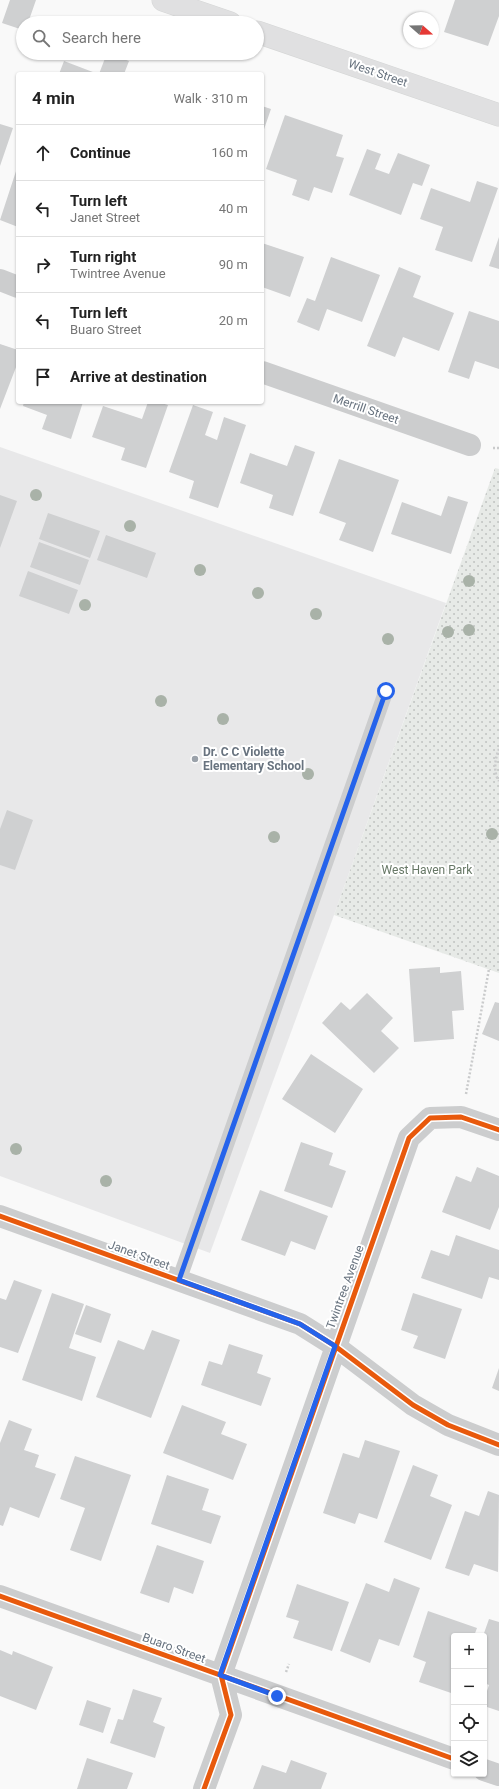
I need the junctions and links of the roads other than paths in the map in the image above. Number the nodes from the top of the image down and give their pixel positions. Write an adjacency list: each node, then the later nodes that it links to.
1 (163, 0): 2 (main road)
2 (210, 16)
3 (264, 34): 4 (main road, West Street)
4 (499, 115)
5 (0, 280): 6 (street)
6 (16, 285)
7 (264, 373): 8 (street, Merrill Street)
8 (470, 445)
9 (386, 691): 12 (lane)
10 (499, 1130): 13 (street, Twintree Avenue)
11 (0, 1216): 12 (street, Janet Street)
12 (179, 1280): 13 (street, Janet Street)
13 (335, 1346): 14 (street, Janet Street); 16 (street, Twintree Avenue)
14 (499, 1444)
15 (0, 1596): 16 (street, Buaro Street)
16 (220, 1675): 17 (street, Buaro Street); 20 (street)
17 (451, 1758)
18 (487, 1771): 19 (street)
19 (499, 1776)
20 (204, 1789)

